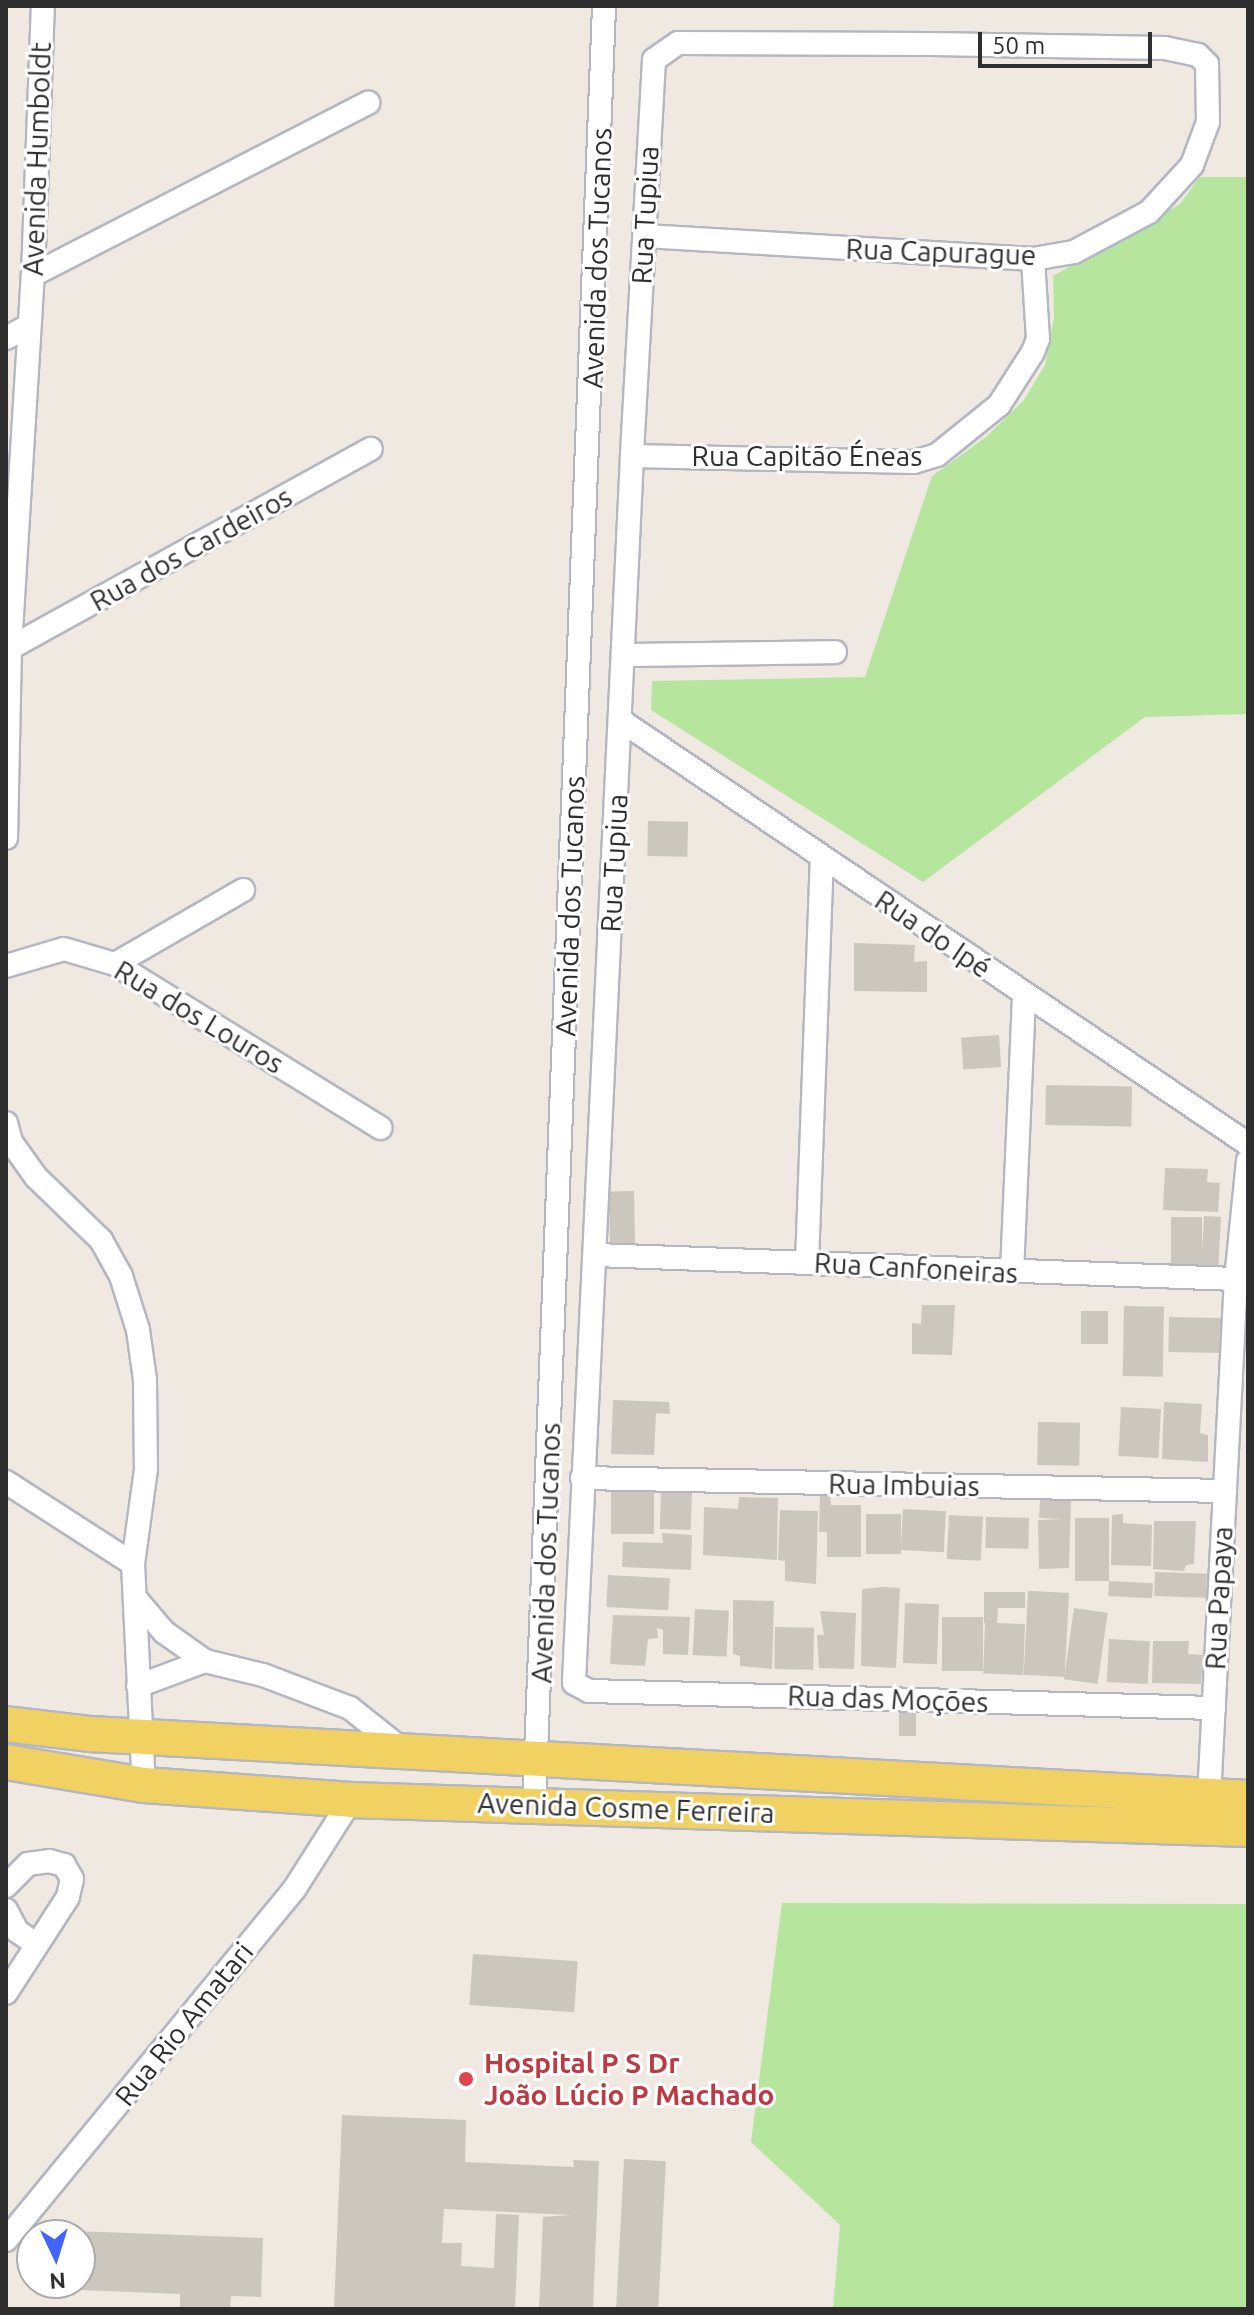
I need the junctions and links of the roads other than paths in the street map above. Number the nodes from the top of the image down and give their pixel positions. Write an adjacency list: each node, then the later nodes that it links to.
1 (43, 6): 7 (street, Avenida Humboldt)
2 (604, 6): 42 (street, Avenida dos Tucanos)
3 (659, 52): 5 (street, Rua Tupiua); 6 (street, Rua Capurague)
4 (368, 103): 7 (street)
5 (645, 236): 6 (street, Rua Capurague); 11 (street, Rua Tupiua)
6 (1033, 259): 11 (street, Rua Capitão Éneas)
7 (33, 275): 8 (street, Avenida Humboldt)
8 (27, 327): 9 (street); 12 (street, Avenida Humboldt)
9 (6, 338)
10 (371, 449): 12 (street, Rua dos Cardeiros)
11 (632, 456): 14 (street, Rua Tupiua)
12 (8, 647): 16 (street, Avenida Humboldt)
13 (835, 652): 14 (street)
14 (623, 655): 15 (street, Rua Tupiua)
15 (620, 720): 17 (street, Rua do Ipé); 26 (street, Rua Tupiua)
16 (6, 838)
17 (822, 859): 21 (street, Rua do Ipé); 27 (street)
18 (243, 890): 19 (street)
19 (115, 964): 20 (street, Rua dos Louros); 23 (street, Rua dos Louros)
20 (6, 966)
21 (1024, 997): 24 (street, Rua do Ipé); 28 (street)
22 (6, 1123): 33 (street)
23 (381, 1128)
24 (1248, 1144)
25 (1248, 1161): 29 (street, Rua Papaya)
26 (596, 1255): 27 (street, Rua Canfoneiras); 30 (street, Rua Tupiua)
27 (807, 1263): 28 (street, Rua Canfoneiras)
28 (1012, 1272): 29 (street, Rua Canfoneiras)
29 (1236, 1279): 32 (street, Rua Papaya)
30 (582, 1478): 32 (street, Rua Imbuias); 36 (street, Rua Tupiua)
31 (6, 1482): 33 (street)
32 (1225, 1491): 38 (street, Rua Papaya)
33 (133, 1564): 34 (street)
34 (137, 1600): 35 (street); 37 (street)
35 (205, 1661): 37 (street); 41 (street)
36 (571, 1675): 38 (street, Rua das Moções)
37 (138, 1686): 40 (street)
38 (1214, 1708): 45 (street, Rua Papaya)
39 (6, 1724): 40 (main road, Avenida Cosme Ferreira)
40 (144, 1736): 41 (main road, Avenida Cosme Ferreira); 44 (street)
41 (403, 1750): 42 (main road, Avenida Cosme Ferreira)
42 (538, 1760): 45 (main road, Avenida Cosme Ferreira); 48 (street, Avenida dos Tucanos)
43 (6, 1762): 44 (main road, Avenida Cosme Ferreira)
44 (144, 1785): 47 (main road, Avenida Cosme Ferreira)
45 (1209, 1797): 46 (main road, Avenida Cosme Ferreira)
46 (1248, 1798)
47 (351, 1800): 48 (main road, Avenida Cosme Ferreira); 54 (street, Rua Rio Amatari)
48 (534, 1805): 49 (main road, Avenida Cosme Ferreira)
49 (1248, 1829)
50 (6, 1886): 52 (street)
51 (6, 1910): 52 (street)
52 (37, 1945): 53 (street)
53 (6, 1993)
54 (6, 2240)

